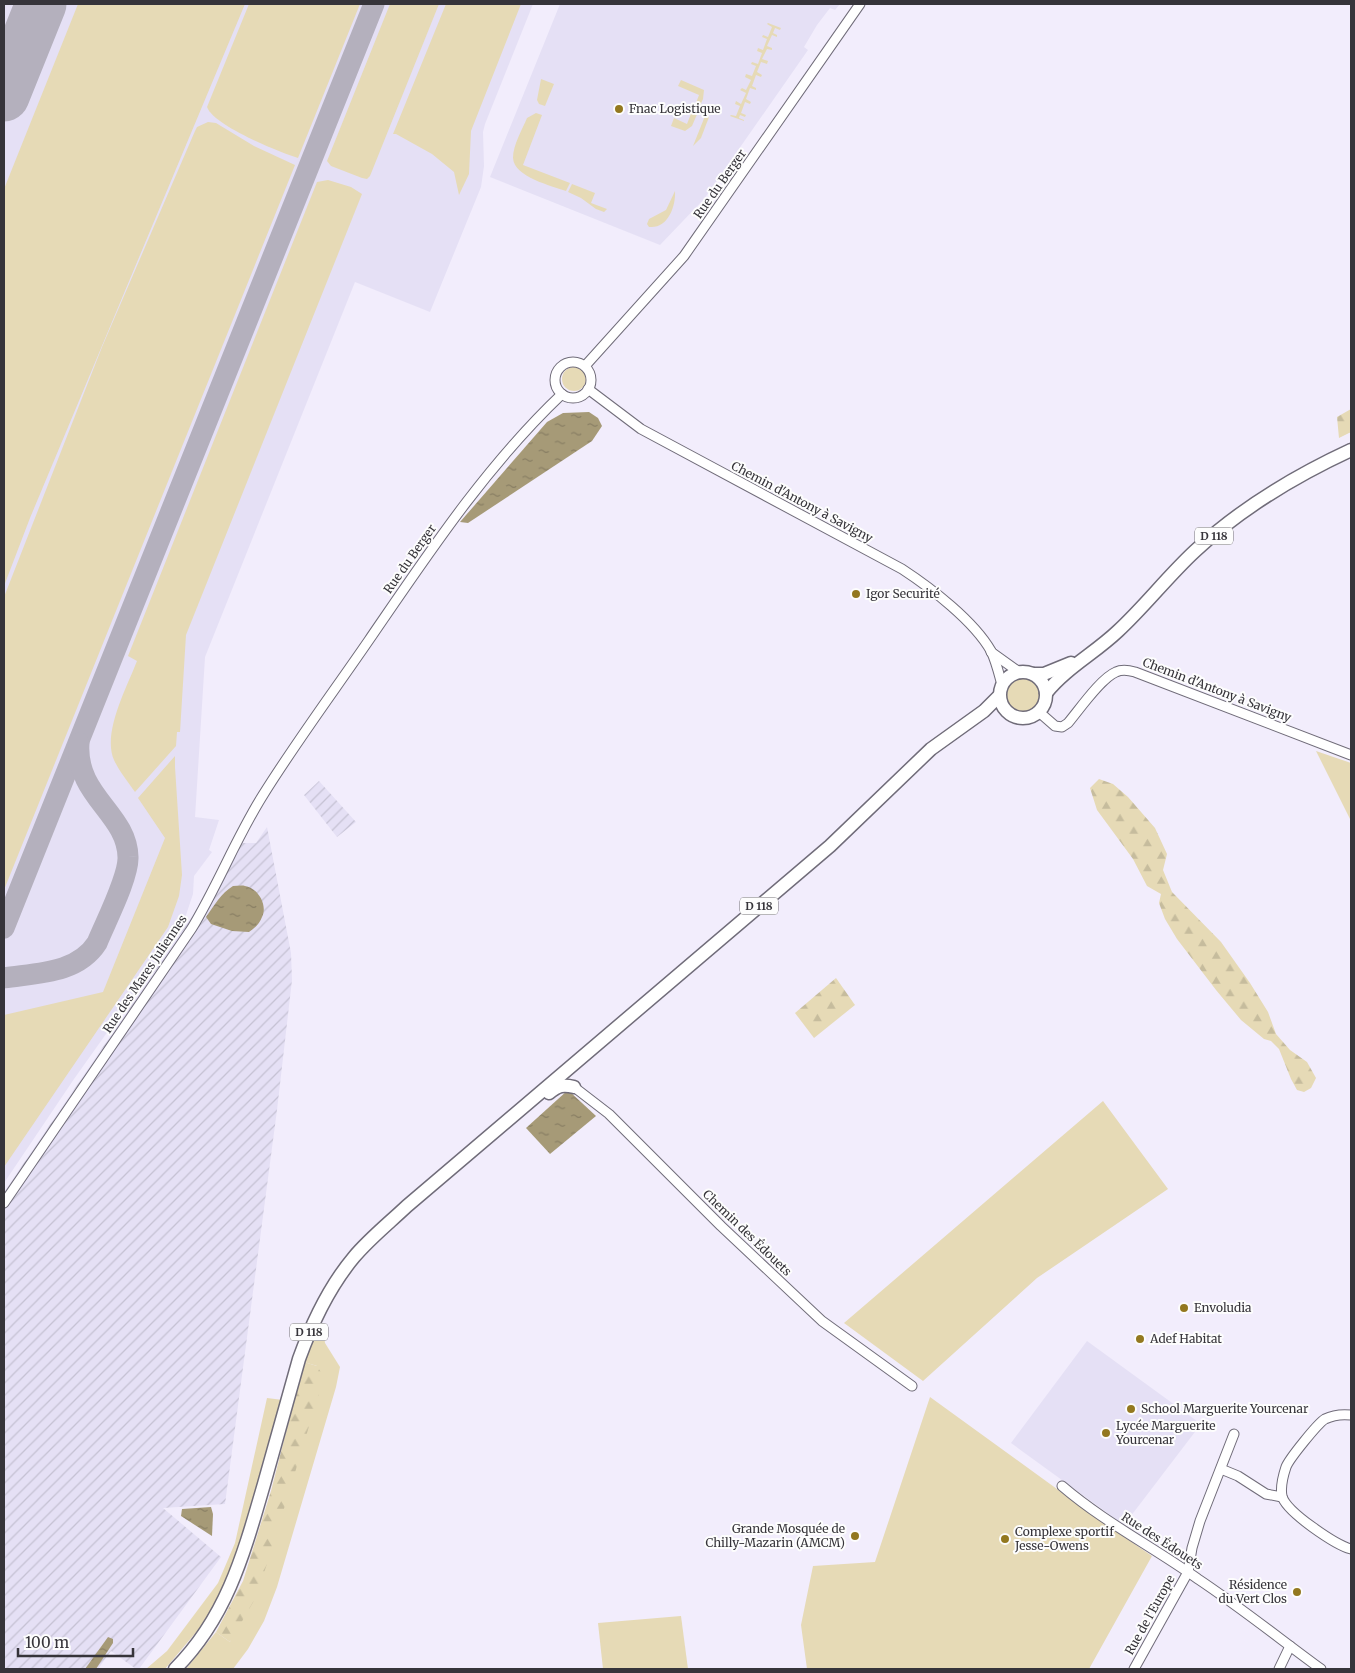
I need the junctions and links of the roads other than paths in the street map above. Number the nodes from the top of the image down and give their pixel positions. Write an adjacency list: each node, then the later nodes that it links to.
1 (860, 4): 2 (street, Rue du Berger)
2 (585, 366): 3 (street); 4 (street)
3 (588, 389): 4 (street); 7 (street, Chemin d'Antony à Savigny)
4 (562, 394): 15 (street, Rue du Berger)
5 (1351, 450): 6 (main road, D 118)
6 (1097, 648): 9 (main road, D 118); 11 (main road, D 118)
7 (991, 652): 8 (street); 10 (street)
8 (1019, 672): 9 (main road); 10 (main road)
9 (1034, 674): 11 (main road)
10 (1000, 690): 13 (main road); 14 (main road, D 118)
11 (1046, 693): 12 (main road)
12 (1039, 712): 13 (main road); 16 (street, Chemin d'Antony à Savigny)
13 (1010, 715): 14 (main road, D 118)
14 (952, 734): 17 (main road, D 118)
15 (293, 751): 20 (street, Rue des Mares Juliennes)
16 (1351, 755)
17 (601, 1041): 18 (main road); 19 (main road, D 118)
18 (574, 1087): 19 (main road); 21 (street, Chemin des Édouets)
19 (519, 1111): 30 (main road, D 118)
20 (4, 1203)
21 (912, 1386)
22 (1351, 1415): 26 (street)
23 (1234, 1434): 24 (street, Rue de l'Europe)
24 (1221, 1469): 26 (street); 28 (street, Rue de l'Europe)
25 (1062, 1486): 28 (street, Rue des Édouets)
26 (1282, 1497): 27 (street)
27 (1351, 1549)
28 (1188, 1572): 29 (street, Rue des Édouets); 31 (street, Rue de l'Europe)
29 (1290, 1646): 32 (street); 33 (street, Rue des Édouets)
30 (175, 1669)
31 (1134, 1669)
32 (1278, 1669)
33 (1322, 1669)

